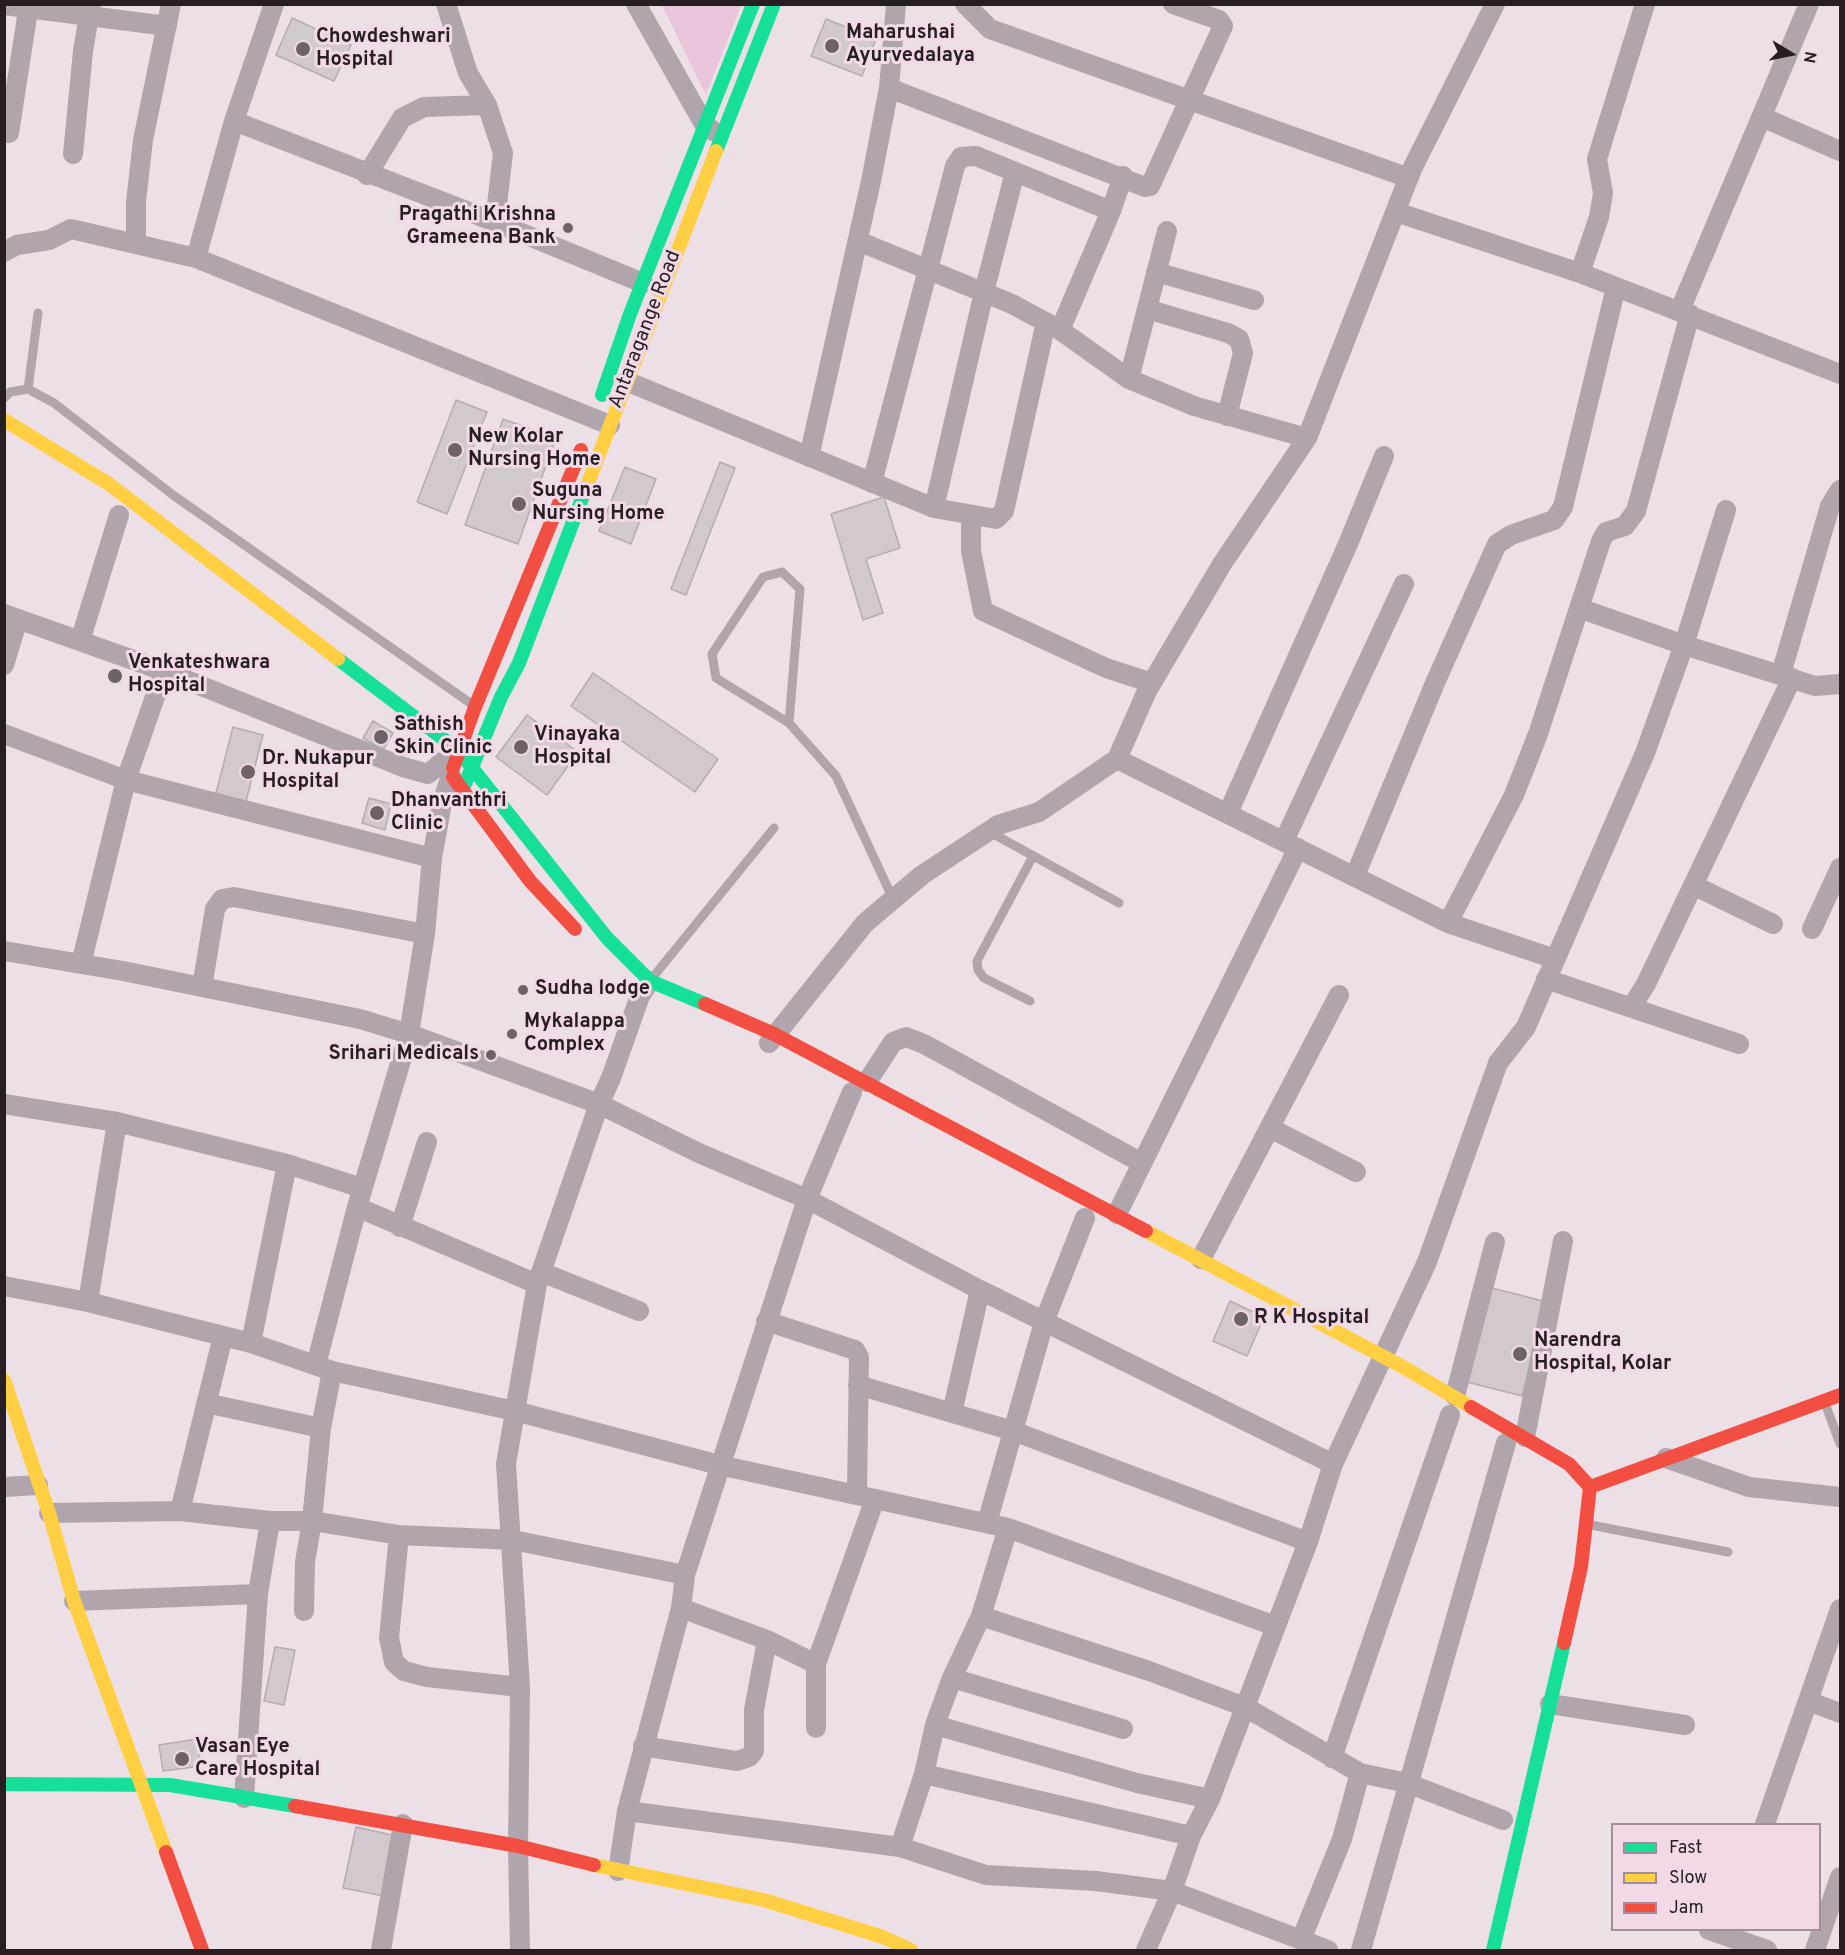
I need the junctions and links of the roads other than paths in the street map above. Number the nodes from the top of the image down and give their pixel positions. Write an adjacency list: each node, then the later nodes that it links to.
1 (171, 4): 16 (street)
2 (274, 4): 21 (street)
3 (446, 4): 19 (street)
4 (636, 4): 22 (street)
5 (753, 4): 22 (street, Antaragange Road)
6 (774, 4): 24 (street, Antaragange Road)
7 (896, 4): 17 (street)
8 (965, 4): 18 (street)
9 (1173, 4): 18 (street)
10 (1495, 4): 30 (street)
11 (1645, 4): 41 (street)
12 (1809, 4): 20 (street)
13 (4, 5): 14 (street)
14 (29, 7): 15 (street); 23 (street)
15 (90, 11): 16 (street); 26 (street)
16 (166, 26): 36 (street)
17 (889, 88): 29 (street); 35 (street)
18 (1190, 101): 29 (street); 30 (street)
19 (487, 105): 28 (street); 33 (street)
20 (1762, 117): 25 (street); 47 (street)
21 (234, 121): 28 (street); 38 (street)
22 (704, 124): 24 (street); 42 (street, Antaragange Road)
23 (9, 133)
24 (720, 136): 52 (street, Antaragange Road)
25 (1840, 151)
26 (73, 154)
27 (1015, 172): 31 (street); 39 (street); 44 (street)
28 (368, 175): 33 (street)
29 (1123, 176): 31 (street)
30 (1409, 177): 32 (street)
31 (1111, 211): 49 (street)
32 (1396, 212): 41 (street); 58 (street)
33 (495, 222): 42 (street)
34 (1167, 231): 40 (street)
35 (858, 241): 39 (street); 60 (street)
36 (136, 242): 37 (street); 38 (street)
37 (4, 252)
38 (196, 258): 57 (street)
39 (929, 269): 44 (street); 63 (street)
40 (1156, 272): 45 (street); 46 (street)
41 (1580, 273): 43 (street)
42 (643, 283): 57 (street, Antaragange Road)
43 (1616, 287): 47 (street); 96 (street)
44 (984, 292): 49 (street); 65 (street)
45 (1254, 300)
46 (1147, 309): 51 (street); 55 (street)
47 (1685, 312): 50 (street); 70 (street)
48 (39, 313): 53 (lane)
49 (1053, 326): 51 (street); 68 (street)
50 (1840, 374)
51 (1129, 380): 55 (street)
52 (626, 381): 57 (street, Antaragange Road); 60 (street)
53 (28, 389): 54 (lane); 81 (lane)
54 (4, 398)
55 (1227, 416): 58 (street)
56 (4, 420): 84 (street)
57 (594, 428): 81 (street, Antaragange Road); 87 (street, Antaragange Road)
58 (1307, 438): 77 (street)
59 (1384, 456): 89 (street)
60 (809, 457): 63 (street)
61 (42, 460): 62 (street)
62 (59, 471)
63 (872, 483): 65 (street)
64 (1840, 490): 76 (street)
65 (934, 508): 68 (street)
66 (1726, 510): 73 (street)
67 (119, 515): 72 (street)
68 (971, 516): 77 (street)
69 (1404, 584): 92 (street)
70 (1580, 608): 73 (street); 100 (street)
71 (11, 617): 72 (street); 74 (street)
72 (80, 641): 75 (street)
73 (1684, 645): 76 (street); 106 (street)
74 (4, 665)
75 (164, 671): 86 (street); 88 (street)
76 (1786, 676): 79 (street); 97 (street)
77 (1152, 683): 85 (street)
78 (1840, 684): 79 (street)
79 (1815, 686): 80 (street)
80 (1840, 697)
81 (476, 707): 84 (street, Antaragange Road)
82 (789, 723): 82 (lane); 98 (lane)
83 (4, 734): 88 (street)
84 (458, 750): 86 (street, Antaragange Road); 87 (street)
85 (1117, 759): 89 (street); 91 (street)
86 (448, 770): 87 (street, Antaragange Road); 94 (street); 104 (street)
87 (473, 770): 110 (street)
88 (126, 780): 94 (street); 107 (street)
89 (1228, 813): 92 (street)
90 (774, 828): 110 (lane)
91 (988, 831): 93 (lane); 98 (street)
92 (1291, 844): 96 (street); 123 (street)
93 (1033, 856): 99 (lane); 112 (lane)
94 (432, 858): 103 (street)
95 (1840, 868): 102 (street)
96 (1355, 876): 100 (street)
97 (1693, 885): 101 (street); 113 (street)
98 (893, 899): 115 (street)
99 (1119, 903)
100 (1448, 923): 106 (street)
101 (1773, 924)
102 (1812, 929)
103 (425, 934): 109 (street); 114 (street)
104 (585, 938)
105 (4, 951): 107 (street)
106 (1555, 959): 108 (street)
107 (81, 964): 109 (street)
108 (1546, 979): 113 (street); 144 (street)
109 (202, 987): 114 (street)
110 (643, 991): 115 (street); 119 (street)
111 (1339, 995): 121 (street)
112 (1030, 1001)
113 (1632, 1006): 116 (street)
114 (409, 1034): 119 (street); 126 (street)
115 (768, 1044): 117 (street)
116 (1738, 1044)
117 (856, 1089): 123 (street); 127 (street); 129 (street)
118 (4, 1104): 120 (street)
119 (599, 1104): 127 (street); 135 (street)
120 (117, 1122): 124 (street); 138 (street)
121 (1270, 1128): 125 (street); 134 (street)
122 (428, 1142): 131 (street)
123 (1142, 1163): 129 (street)
124 (287, 1164): 126 (street); 143 (street)
125 (1356, 1172)
126 (363, 1188): 128 (street)
127 (807, 1198): 137 (street); 140 (street)
128 (357, 1207): 131 (street); 145 (street)
129 (1117, 1214): 134 (street)
130 (1085, 1218): 141 (street)
131 (400, 1227): 135 (street)
132 (1563, 1241): 157 (street)
133 (1495, 1242): 151 (street)
134 (1201, 1259): 144 (street)
135 (539, 1278): 139 (street); 152 (street)
136 (4, 1286): 138 (street)
137 (980, 1290): 141 (street); 153 (street)
138 (88, 1302): 142 (street)
139 (639, 1311)
140 (766, 1321): 147 (street); 161 (street)
141 (1044, 1322): 155 (street); 160 (street)
142 (223, 1336): 143 (street); 150 (street)
143 (251, 1343): 145 (street)
144 (1384, 1357): 151 (street); 160 (street)
145 (324, 1368): 152 (street); 154 (street)
146 (4, 1380): 163 (street)
147 (858, 1386): 153 (street); 166 (street)
148 (1840, 1395): 149 (street)
149 (1824, 1401): 158 (lane); 159 (street)
150 (206, 1403): 154 (street); 168 (street)
151 (1451, 1410): 157 (street); 200 (street)
152 (515, 1411): 161 (street); 176 (street)
153 (952, 1413): 155 (street)
154 (321, 1428): 171 (street)
155 (1013, 1431): 172 (street); 177 (street)
156 (1488, 1433): 157 (street)
157 (1516, 1440): 162 (street); 165 (street); 204 (street)
158 (1840, 1444)
159 (1666, 1458): 165 (street); 167 (street)
160 (1333, 1464): 177 (street)
161 (718, 1465): 166 (street); 179 (street)
162 (1552, 1470)
163 (38, 1485): 164 (street); 169 (street)
164 (4, 1487)
165 (1590, 1487): 173 (street)
166 (866, 1496): 172 (street); 188 (street)
167 (1840, 1497)
168 (180, 1511): 169 (street); 170 (street)
169 (49, 1513): 181 (street)
170 (270, 1521): 171 (street); 180 (street)
171 (312, 1521): 175 (street); 184 (street)
172 (987, 1523): 174 (street)
173 (1586, 1524): 178 (lane); 192 (street)
174 (1008, 1528): 185 (street); 186 (street)
175 (399, 1535): 176 (street); 190 (street)
176 (513, 1540): 179 (street); 190 (street)
177 (1308, 1542): 186 (street)
178 (1728, 1551)
179 (685, 1575): 182 (street)
180 (258, 1594): 181 (street); 206 (street)
181 (74, 1601): 203 (street)
182 (681, 1608): 187 (street); 199 (street)
183 (1840, 1609): 191 (street)
184 (304, 1611)
185 (981, 1616): 189 (street); 193 (street)
186 (1275, 1626): 193 (street)
187 (767, 1640): 188 (street); 199 (street)
188 (816, 1664): 197 (street)
189 (952, 1678): 195 (street); 198 (street)
190 (520, 1687): 213 (street)
191 (1808, 1701): 194 (street); 210 (street)
192 (1550, 1704): 196 (street); 227 (street)
193 (1245, 1707): 200 (street); 207 (street)
194 (1840, 1713)
195 (935, 1725): 202 (street); 207 (street)
196 (1685, 1725)
197 (816, 1728)
198 (1124, 1729)
199 (643, 1746): 208 (street)
200 (1332, 1758): 201 (street)
201 (1360, 1773): 204 (street); 219 (street)
202 (924, 1774): 212 (street); 214 (street)
203 (142, 1783): 205 (street); 206 (street); 220 (street)
204 (1407, 1783): 209 (street); 226 (street)
205 (4, 1784)
206 (244, 1798): 211 (street)
207 (1210, 1799): 212 (street)
208 (627, 1811): 214 (street); 215 (street)
209 (1503, 1820)
210 (1765, 1823)
211 (403, 1824): 213 (street); 221 (street)
212 (1191, 1836): 217 (street)
213 (518, 1846): 215 (street); 222 (street)
214 (900, 1847): 217 (street)
215 (618, 1871): 223 (street)
216 (1840, 1876): 229 (street)
217 (1172, 1890): 219 (street); 224 (street)
218 (1721, 1937): 228 (street)
219 (1301, 1940): 225 (street)
220 (202, 1950)
221 (381, 1950)
222 (520, 1950)
223 (911, 1950)
224 (1146, 1950)
225 (1328, 1950)
226 (1361, 1950)
227 (1493, 1950)
228 (1767, 1950)
229 (1815, 1950)

